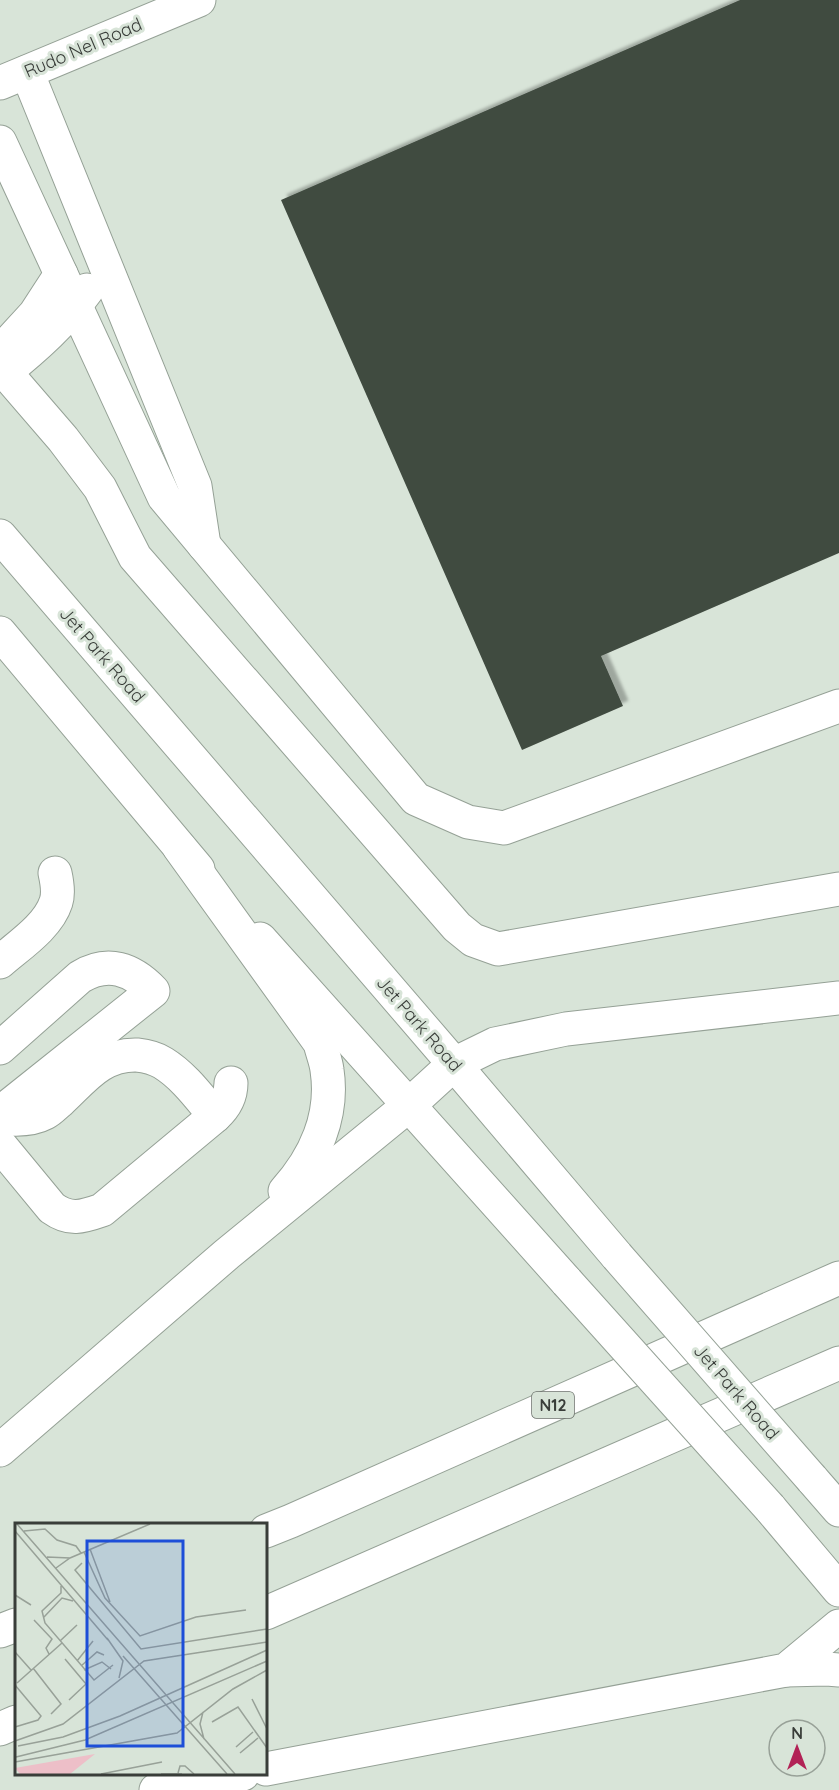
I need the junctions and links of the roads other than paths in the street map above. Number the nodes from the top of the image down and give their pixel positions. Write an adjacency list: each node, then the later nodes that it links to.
1 (199, 0): 2 (main road, Rudo Nel Road)
2 (14, 77): 4 (main road)
3 (0, 142): 5 (main road)
4 (105, 264): 6 (main road); 9 (main road)
5 (61, 274): 6 (main road); 7 (main road)
6 (75, 306): 7 (main road); 9 (main road)
7 (2, 363): 14 (main road)
8 (0, 536): 18 (main road, Jet Park Road)
9 (204, 547): 11 (main road)
10 (0, 633): 12 (main road)
11 (839, 706)
12 (179, 847): 20 (main road); 25 (main road)
13 (55, 873): 15 (main road)
14 (839, 889)
15 (0, 962)
16 (839, 998): 18 (main road)
17 (0, 1048): 21 (main road)
18 (454, 1064): 20 (main road); 29 (main road, Jet Park Road, bridge)
19 (231, 1083): 22 (main road)
20 (408, 1106): 25 (main road); 31 (main road, bridge)
21 (0, 1113)
22 (215, 1116): 23 (main road); 24 (main road)
23 (0, 1118)
24 (0, 1145)
25 (227, 1254): 28 (main road)
26 (839, 1278): 30 (main road, N12)
27 (839, 1362): 32 (main road)
28 (0, 1450)
29 (839, 1510)
30 (267, 1531)
31 (839, 1590)
32 (267, 1613)
33 (15, 1624): 35 (main road)
34 (839, 1626): 36 (main road)
35 (0, 1631)
36 (786, 1670): 37 (main road); 40 (main road)
37 (839, 1670)
38 (15, 1722): 39 (main road)
39 (0, 1729)
40 (267, 1769)
41 (233, 1775): 42 (main road)
42 (156, 1790)

